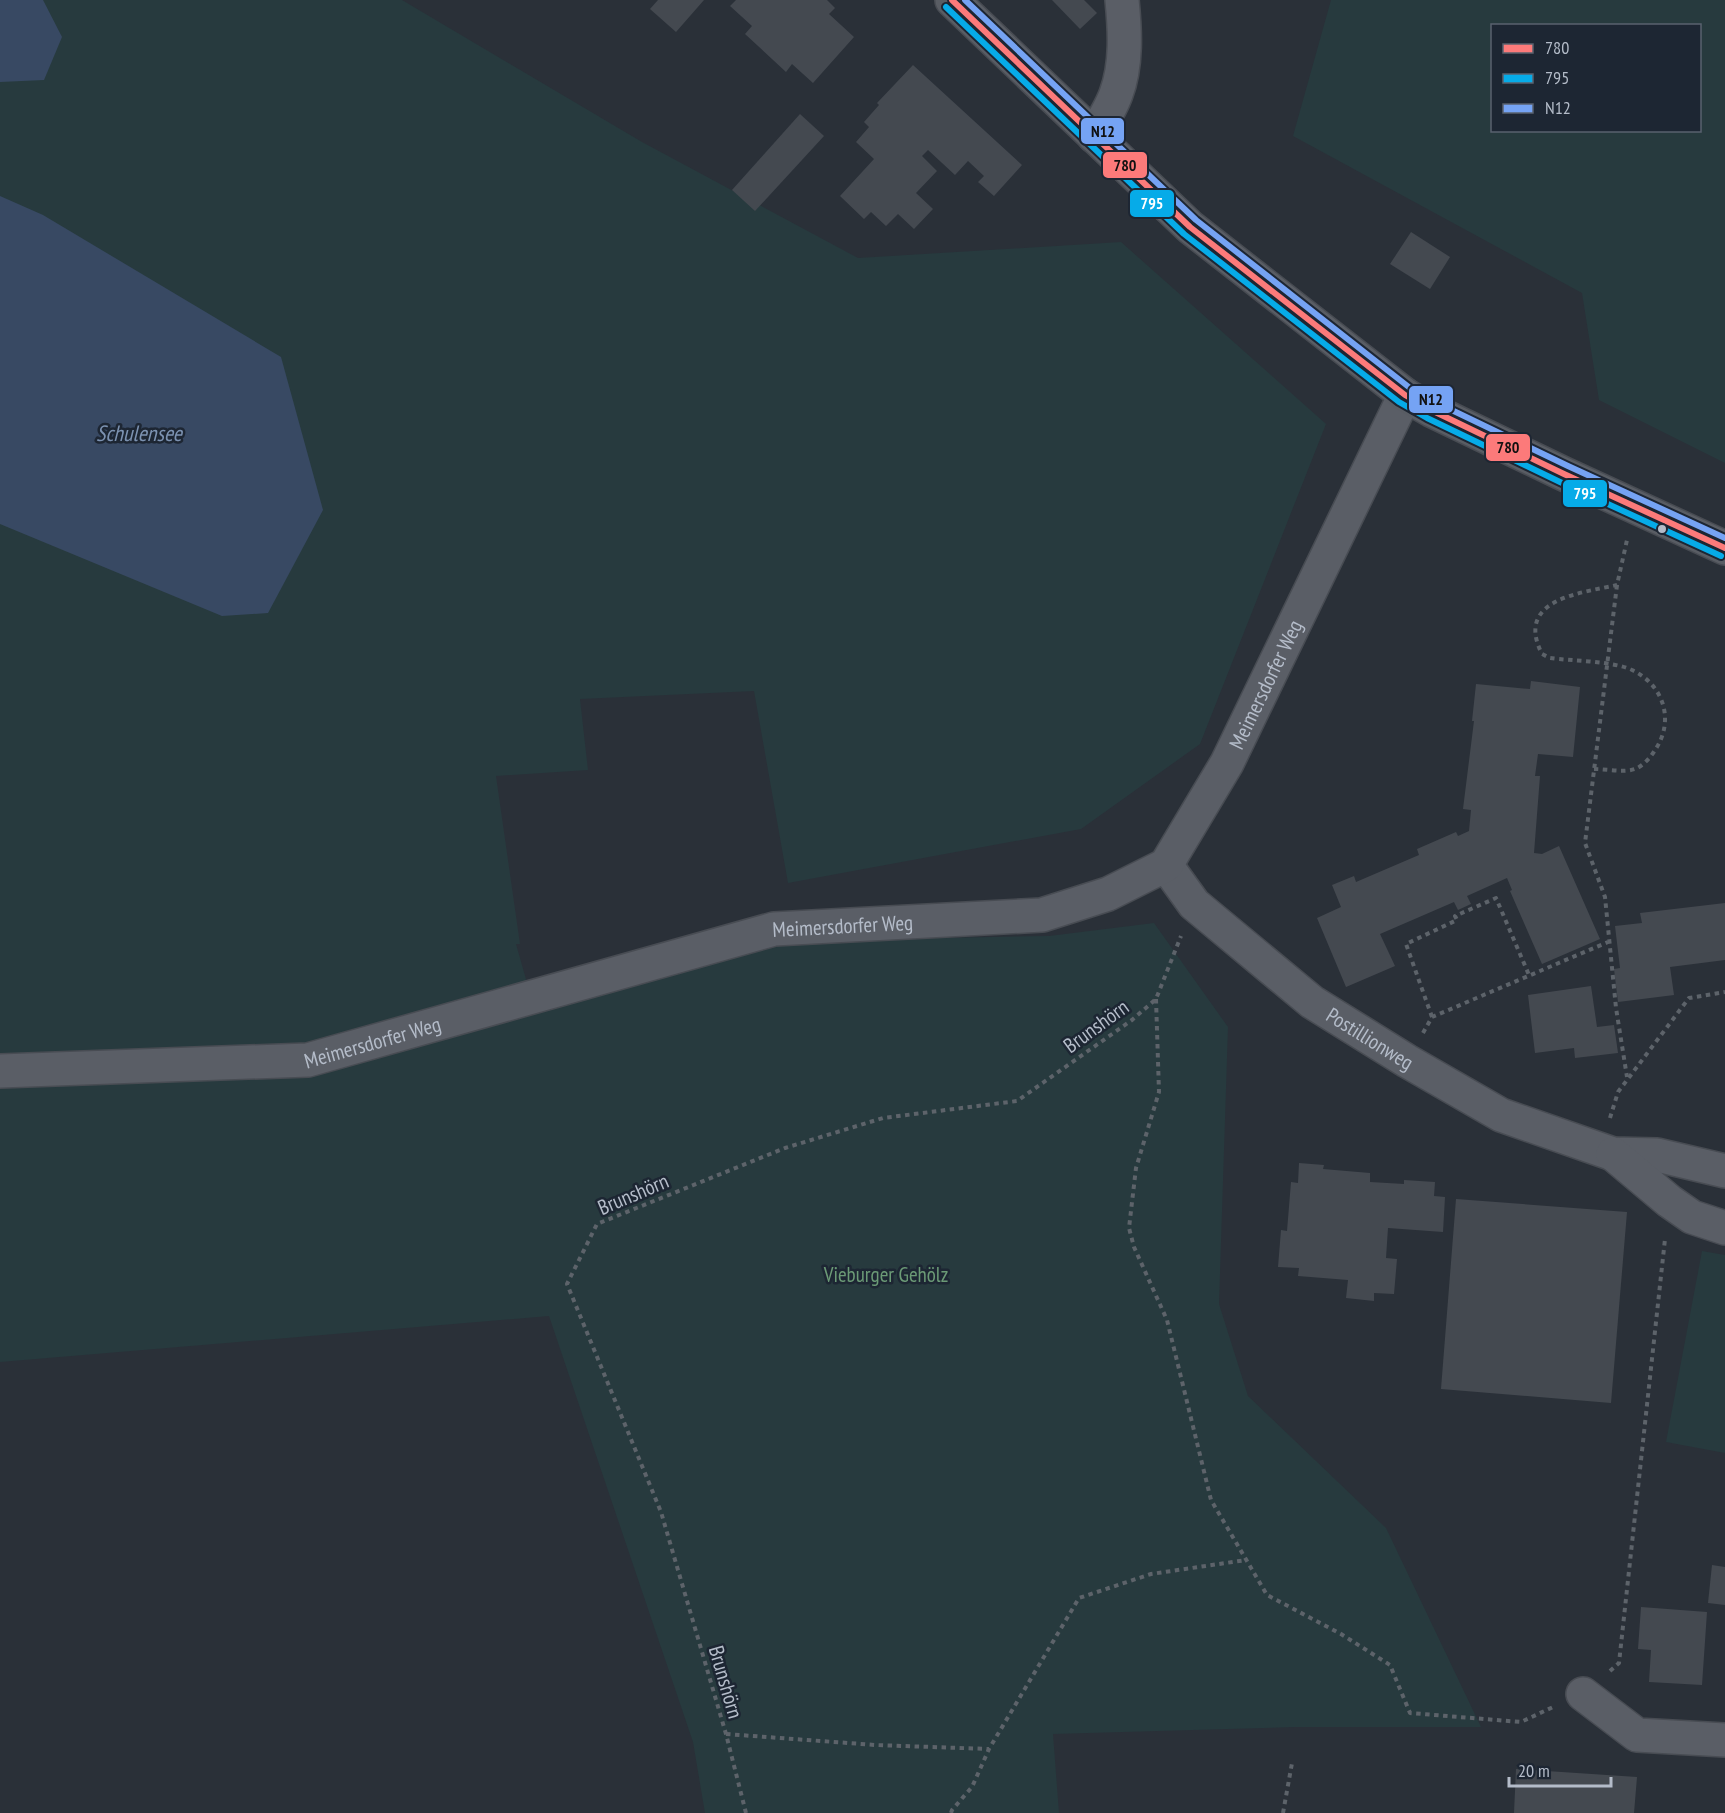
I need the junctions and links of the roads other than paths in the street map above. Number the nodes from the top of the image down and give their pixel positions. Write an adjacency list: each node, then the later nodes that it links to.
1 (952, 0): 3 (main road)
2 (1122, 0): 3 (street)
3 (1094, 136): 4 (main road)
4 (1405, 395): 5 (main road); 6 (street, Meimersdorfer Weg)
5 (1725, 548)
6 (1166, 865): 7 (street, Meimersdorfer Weg); 8 (street, Postillionweg)
7 (0, 1071)
8 (1607, 1152): 9 (street, Postillionweg); 10 (street, Postillionweg)
9 (1725, 1171)
10 (1725, 1228)
11 (1583, 1694): 12 (street)
12 (1725, 1740)

